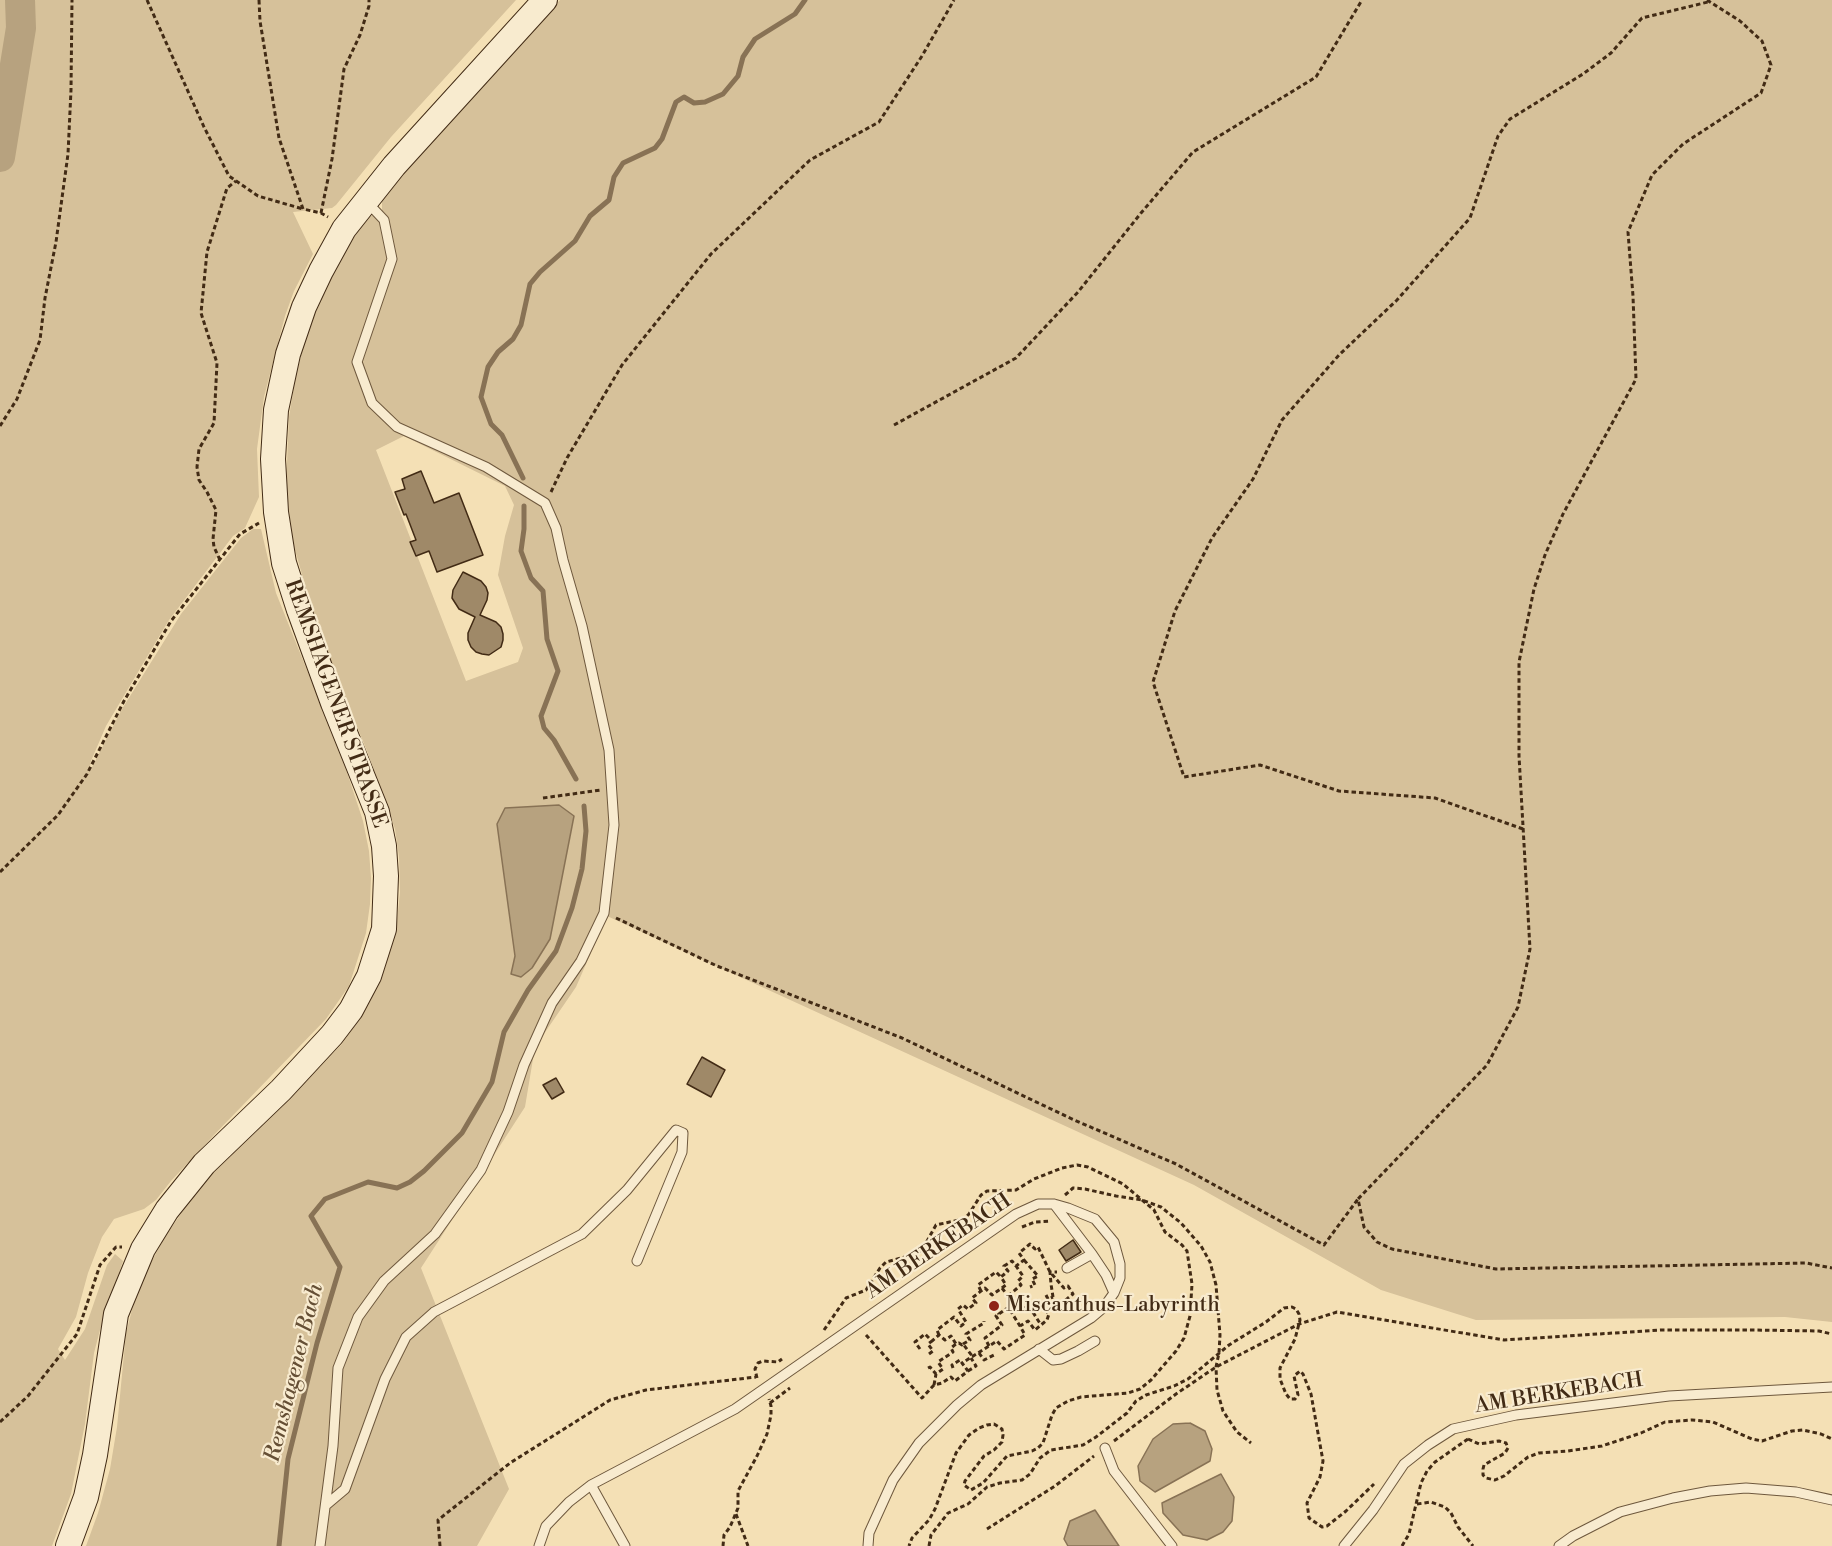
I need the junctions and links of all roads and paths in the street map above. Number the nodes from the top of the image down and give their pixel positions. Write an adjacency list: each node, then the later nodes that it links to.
1 (72, 0): 15 (path)
2 (147, 0): 9 (path)
3 (259, 0): 11 (path)
4 (369, 0): 12 (path)
5 (545, 0): 10 (main road, REMSHAGENER STRASSE)
6 (954, 0): 16 (path)
7 (1362, 0): 14 (path)
8 (1707, 1): 21 (path); 21 (path)
9 (236, 181): 11 (path); 18 (path)
10 (365, 200): 13 (main road, REMSHAGENER STRASSE); 16 (lane)
11 (303, 209): 12 (path)
12 (321, 213): 13 (path)
13 (344, 229): 17 (main road, REMSHAGENER STRASSE)
14 (894, 425)
15 (0, 426)
16 (545, 503): 19 (lane)
17 (276, 512): 18 (path); 29 (main road, REMSHAGENER STRASSE)
18 (220, 560): 22 (path)
19 (613, 788): 20 (path); 23 (lane)
20 (543, 798)
21 (1523, 829): 24 (path)
22 (0, 872)
23 (604, 913): 24 (path); 95 (lane)
24 (1359, 1199): 34 (path)
25 (1142, 1200): 26 (path); 56 (path); 68 (path); 106 (path)
26 (1054, 1204): 28 (lane); 41 (lane, AM BERKEBACH); 83 (lane, AM BERKEBACH)
27 (1015, 1231): 28 (path)
28 (1078, 1235): 30 (lane)
29 (143, 1248): 85 (path); 98 (main road, REMSHAGENER STRASSE)
30 (1092, 1254): 35 (lane); 41 (lane)
31 (1024, 1260): 33 (path); 36 (path); 38 (path)
32 (637, 1261): 95 (lane)
33 (1016, 1266): 37 (path); 39 (path)
34 (1832, 1268)
35 (1067, 1269): 36 (path)
36 (1050, 1272): 43 (path); 48 (path)
37 (1000, 1277): 39 (path); 40 (path)
38 (1030, 1287)
39 (1002, 1288): 40 (path)
40 (981, 1291): 51 (path)
41 (1114, 1293): 66 (lane)
42 (1046, 1295): 43 (path)
43 (1053, 1297): 48 (path)
44 (996, 1302): 49 (path)
45 (1041, 1304): 46 (path)
46 (1029, 1306): 47 (path); 53 (path)
47 (1010, 1309): 49 (path); 54 (path)
48 (1060, 1309): 53 (path)
49 (999, 1314): 64 (path)
50 (984, 1321): 55 (path)
51 (966, 1322): 55 (path); 59 (path)
52 (1299, 1324): 58 (path); 68 (path); 74 (path); 91 (path)
53 (1041, 1325): 54 (path)
54 (1020, 1326): 64 (path)
55 (972, 1330): 63 (path)
56 (822, 1332)
57 (870, 1332): 81 (path)
58 (1832, 1334)
59 (939, 1335): 60 (path); 62 (path)
60 (932, 1341): 65 (path); 70 (path)
61 (1095, 1341): 66 (lane)
62 (957, 1344): 63 (path); 78 (path)
63 (963, 1344): 72 (path)
64 (989, 1346): 67 (path)
65 (920, 1348)
66 (1039, 1349): 105 (lane)
67 (979, 1353): 71 (path); 72 (path)
68 (1220, 1353): 74 (path); 107 (path)
69 (790, 1354): 79 (path)
70 (929, 1354)
71 (994, 1355)
72 (971, 1357): 73 (path); 77 (path)
73 (962, 1363): 76 (path); 77 (path)
74 (1216, 1367): 89 (path); 90 (path)
75 (928, 1368): 78 (path)
76 (953, 1368)
77 (968, 1371): 81 (path)
78 (936, 1374): 81 (path)
79 (756, 1377): 83 (path); 100 (path)
80 (794, 1385): 84 (path)
81 (934, 1385)
82 (1832, 1387): 86 (lane, AM BERKEBACH)
83 (764, 1390): 84 (path); 92 (lane, AM BERKEBACH)
84 (770, 1403): 96 (path)
85 (0, 1422)
86 (1453, 1429): 87 (path); 109 (lane, AM BERKEBACH)
87 (1468, 1439): 88 (path); 94 (path)
88 (1832, 1439)
89 (1251, 1443)
90 (1105, 1448): 97 (path); 108 (lane)
91 (1379, 1478)
92 (591, 1485): 101 (lane, AM BERKEBACH); 102 (lane)
93 (1832, 1500): 112 (lane)
94 (1417, 1504): 110 (path); 111 (path)
95 (326, 1505): 99 (lane)
96 (736, 1515): 103 (path); 104 (path)
97 (987, 1529)
98 (68, 1546)
99 (321, 1546)
100 (441, 1546)
101 (539, 1546)
102 (625, 1546)
103 (723, 1546)
104 (748, 1546)
105 (868, 1546)
106 (909, 1546)
107 (929, 1546)
108 (1172, 1546)
109 (1344, 1546)
110 (1402, 1546)
111 (1473, 1546)
112 (1559, 1546)

